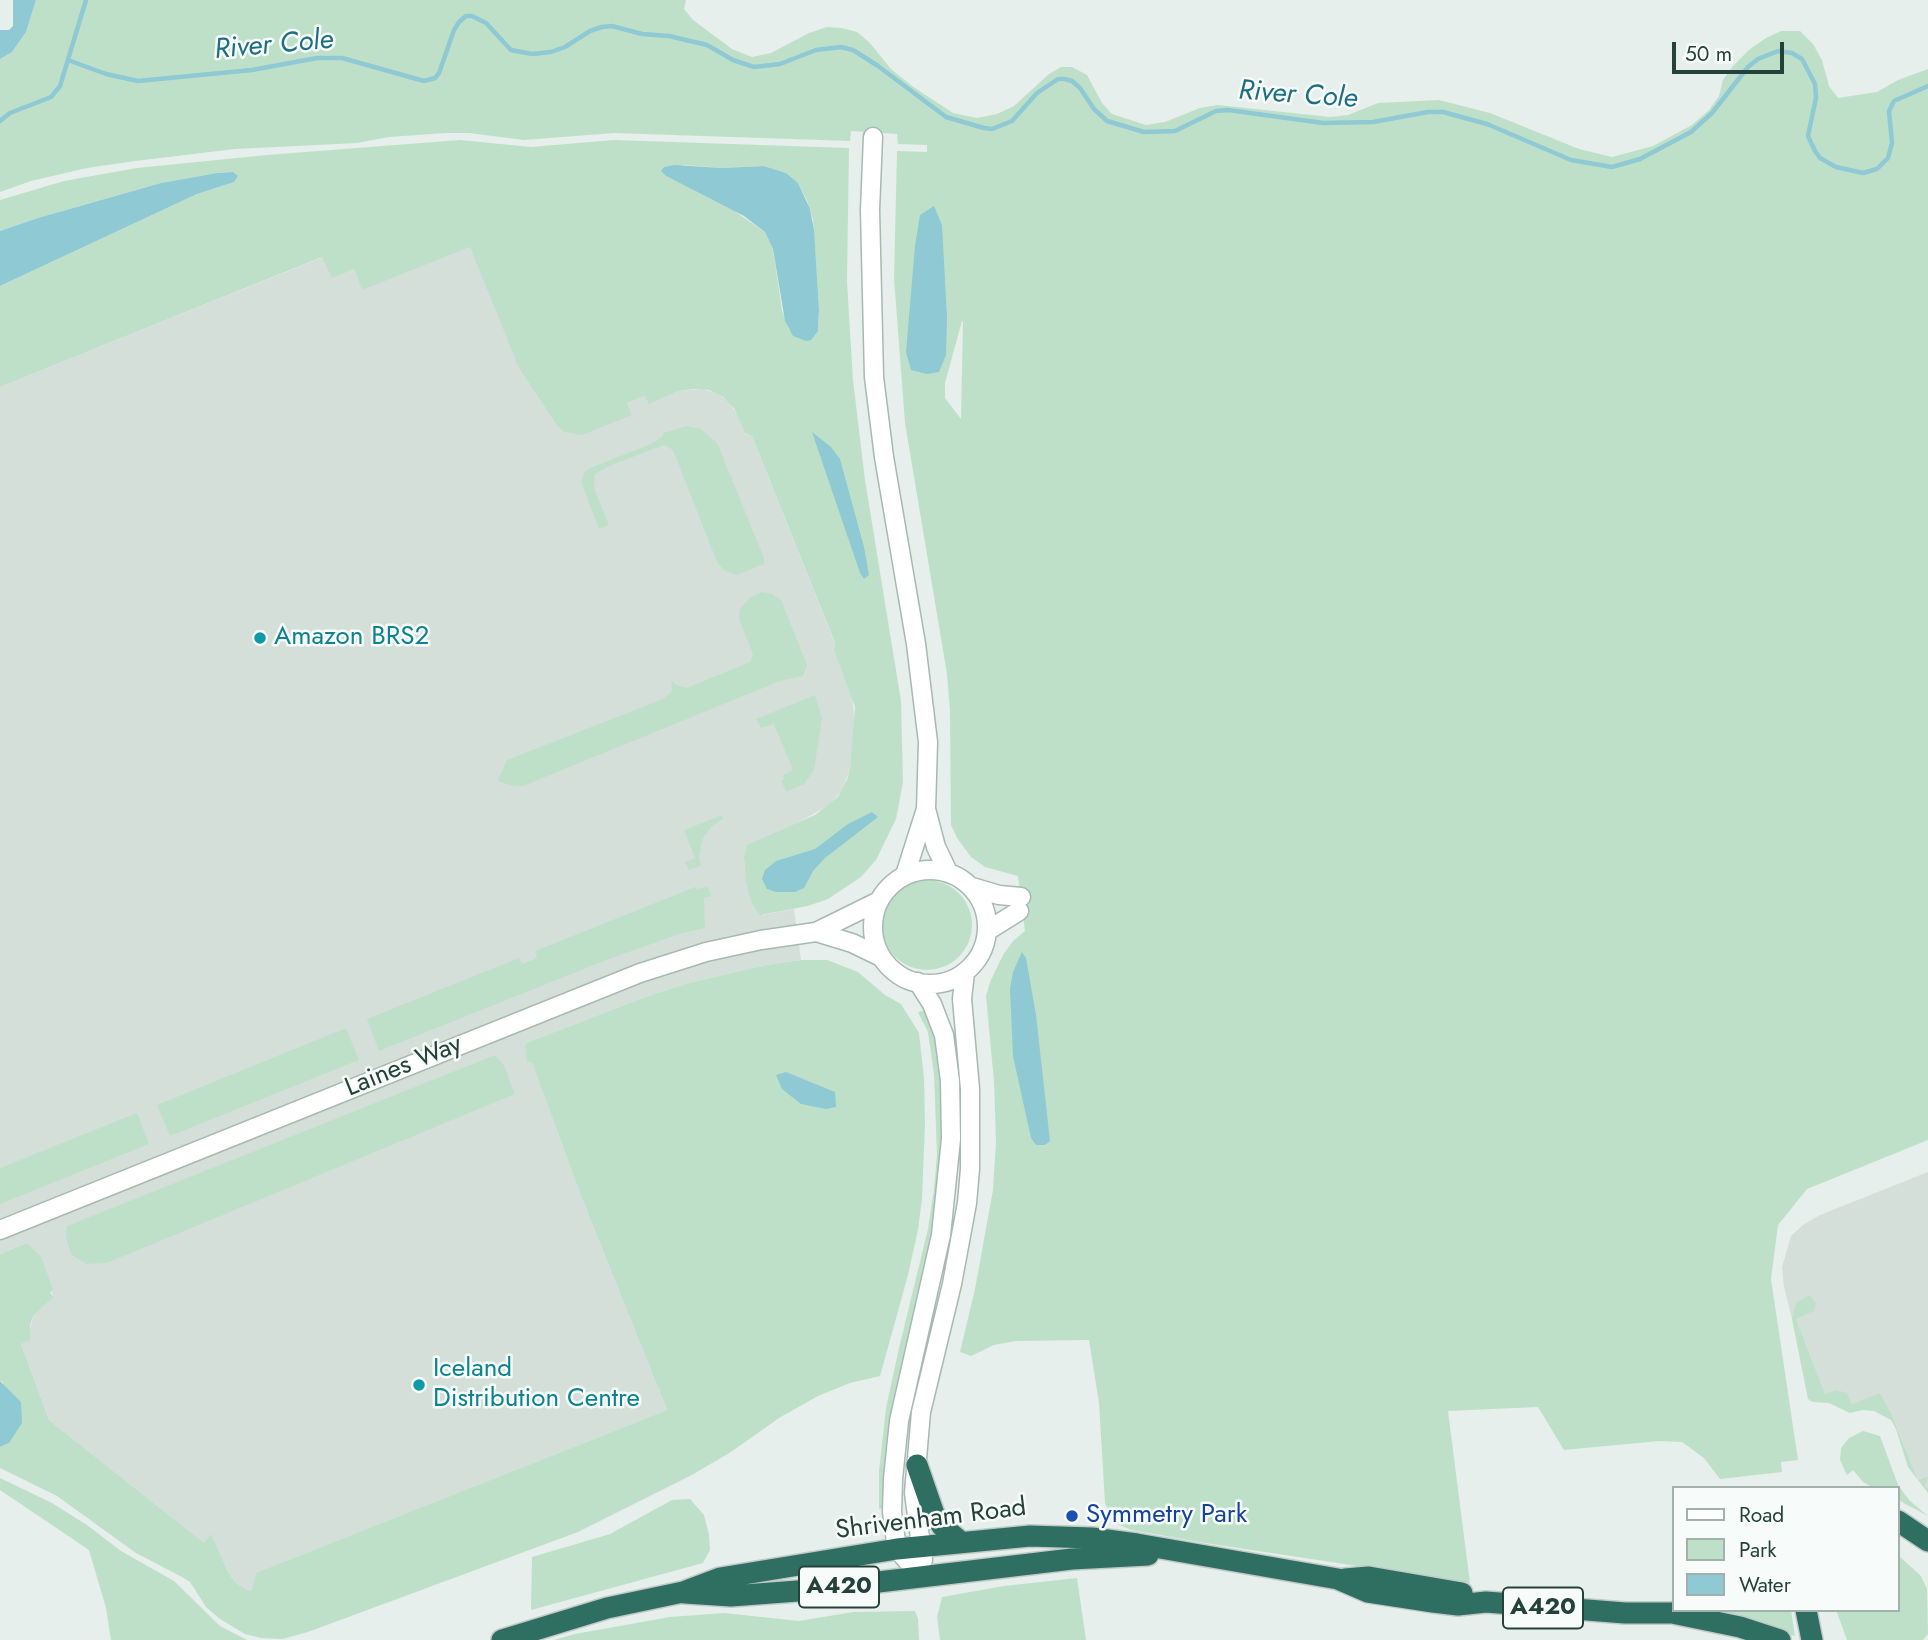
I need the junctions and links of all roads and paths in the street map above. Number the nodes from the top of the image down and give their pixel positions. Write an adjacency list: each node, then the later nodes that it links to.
1 (873, 137): 2 (street)
2 (926, 809): 3 (street); 4 (street)
3 (948, 872): 4 (street); 5 (street)
4 (905, 875): 6 (street)
5 (972, 887): 7 (street); 7 (street)
6 (878, 901): 8 (street, Laines Way); 9 (street)
7 (987, 931): 10 (street)
8 (816, 932): 9 (street, Laines Way); 12 (street, Laines Way)
9 (881, 957): 11 (street)
10 (965, 972): 11 (street); 13 (street)
11 (918, 982): 18 (street)
12 (0, 1230)
13 (916, 1465): 16 (highway); 17 (street)
14 (1900, 1522): 15 (highway)
15 (1928, 1541)
16 (961, 1542): 17 (highway, Shrivenham Road / A420); 19 (highway, Shrivenham Road / A420)
17 (920, 1546): 18 (highway, Shrivenham Road / A420); 21 (street)
18 (897, 1549): 20 (highway, Shrivenham Road / A420); 21 (street)
19 (1188, 1554): 21 (highway, Shrivenham Road / A420); 24 (highway, Shrivenham Road / A420)
20 (736, 1568): 22 (highway, Shrivenham Road / A420); 23 (street)
21 (925, 1577): 23 (highway, Shrivenham Road / A420)
22 (683, 1592): 23 (highway, Shrivenham Road / A420); 27 (highway, Shrivenham Road / A420)
23 (752, 1595)
24 (1672, 1612)
25 (1679, 1612): 28 (highway, Shrivenham Road / A420)
26 (1806, 1612): 29 (highway)
27 (502, 1640)
28 (1780, 1640)
29 (1812, 1640)

